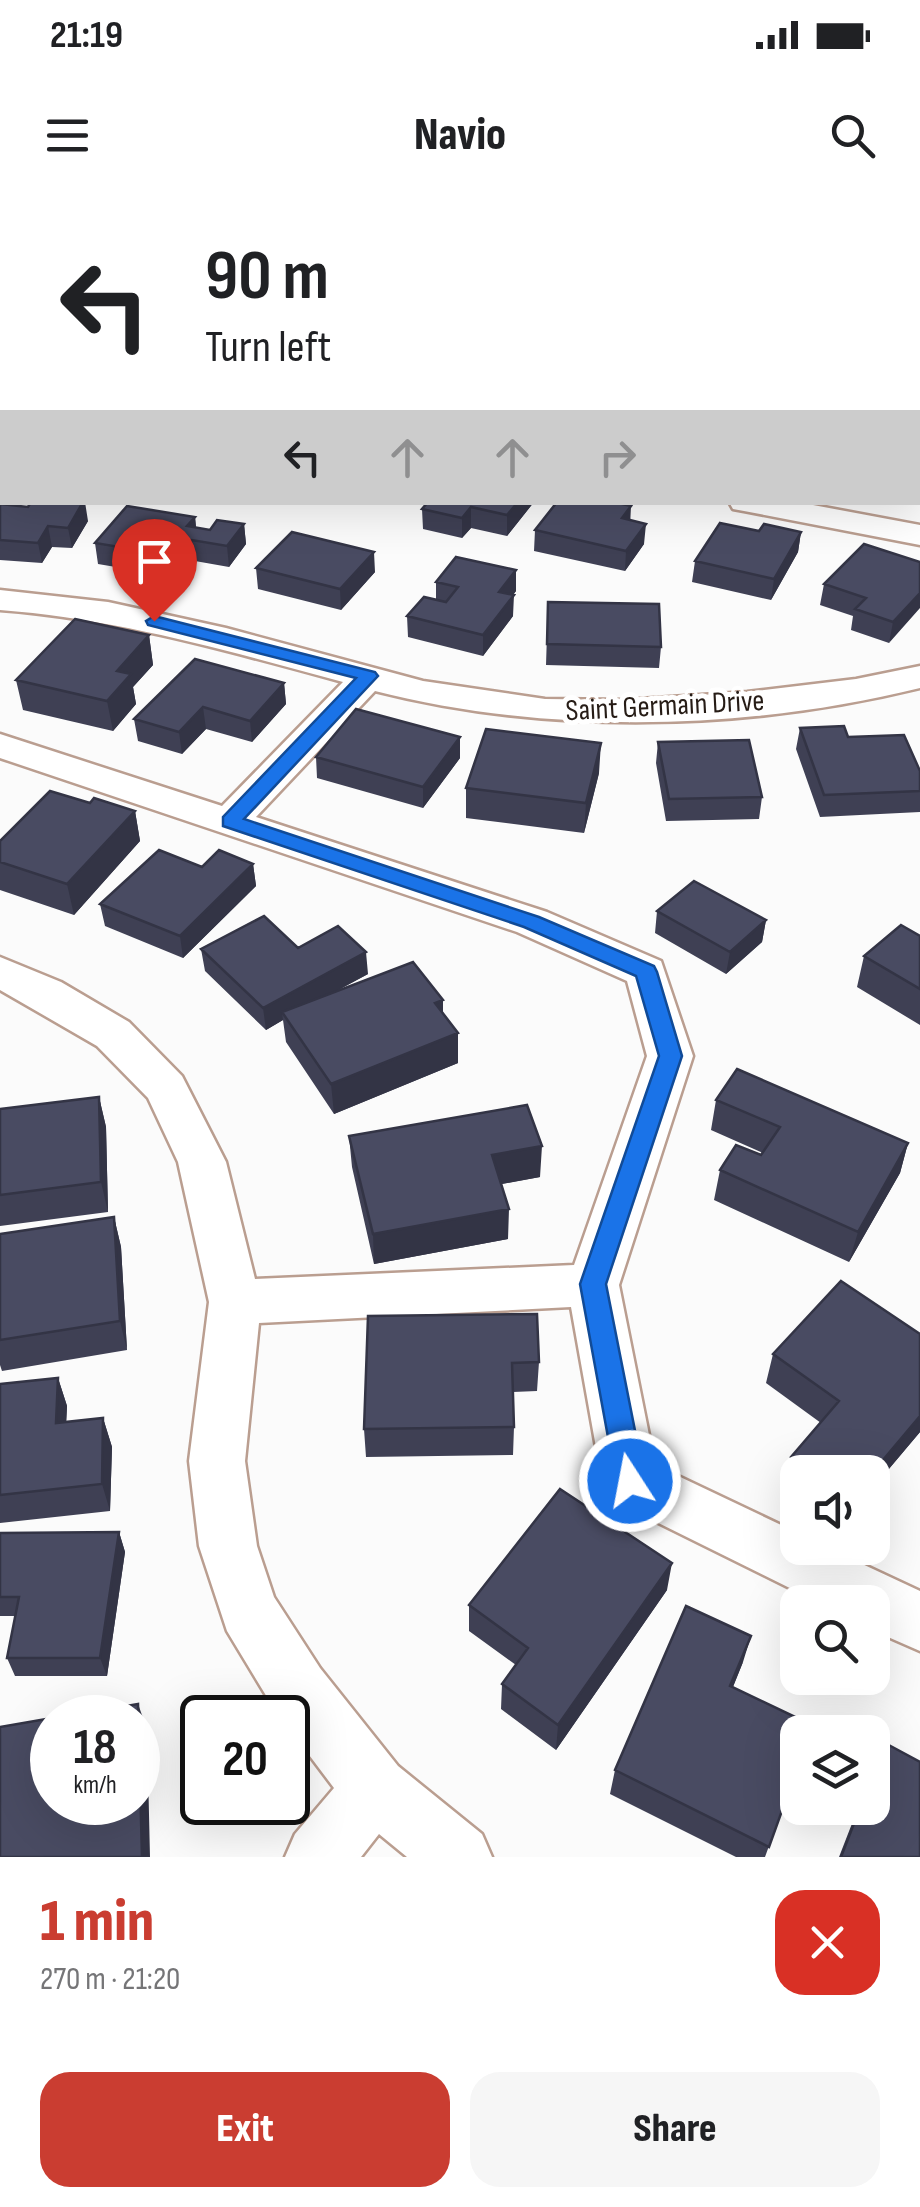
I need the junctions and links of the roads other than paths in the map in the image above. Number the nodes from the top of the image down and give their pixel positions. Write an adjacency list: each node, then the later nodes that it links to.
1 (760, 505): 2 (street)
2 (920, 535)
3 (0, 600): 4 (street, Saint Germain Drive)
4 (369, 676): 5 (street, Saint Germain Drive); 7 (street)
5 (920, 677)
6 (0, 745): 7 (street)
7 (230, 822): 9 (street)
8 (0, 972): 10 (street)
9 (593, 1284): 10 (street); 11 (street)
10 (235, 1302): 12 (street)
11 (920, 1622)
12 (375, 1788): 13 (street); 14 (street)
13 (318, 1857)
14 (459, 1857)

